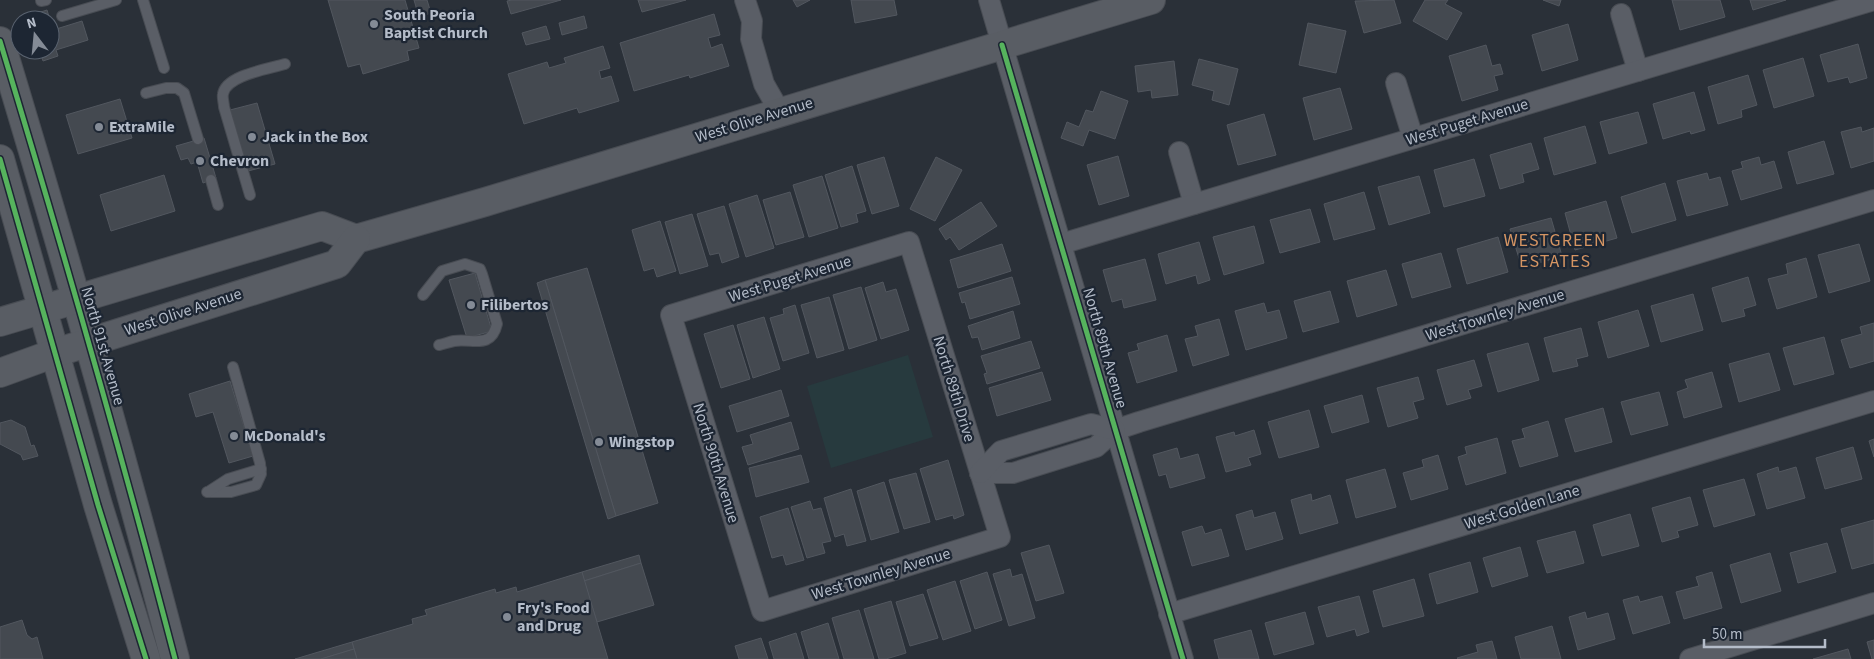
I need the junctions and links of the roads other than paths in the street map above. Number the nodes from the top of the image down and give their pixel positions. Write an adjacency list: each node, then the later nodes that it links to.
1 (41, 0): 2 (lane)
2 (46, 0)
3 (116, 0): 10 (lane)
4 (143, 0): 14 (lane)
5 (745, 0): 18 (street)
6 (989, 0): 12 (street, North 89th Avenue)
7 (1151, 0): 12 (main road, West Olive Avenue)
8 (1865, 1): 15 (street, West Puget Avenue)
9 (1621, 14): 15 (street)
10 (62, 16)
11 (1, 44): 32 (main road, North 91st Avenue)
12 (1002, 45): 18 (main road, West Olive Avenue); 30 (street, North 89th Avenue)
13 (285, 64): 24 (lane)
14 (164, 68)
15 (1638, 71): 19 (street, West Puget Avenue)
16 (1396, 83): 19 (street)
17 (146, 93): 20 (lane)
18 (780, 112): 28 (main road, West Olive Avenue)
19 (1413, 138): 26 (street, West Puget Avenue)
20 (198, 139)
21 (1179, 152): 26 (street)
22 (0, 159): 33 (main road)
23 (211, 180): 27 (lane)
24 (250, 195)
25 (1874, 200): 42 (street, West Townley Avenue)
26 (1194, 204): 30 (street, West Puget Avenue)
27 (218, 205)
28 (356, 239): 32 (main road); 36 (main road, West Olive Avenue)
29 (909, 242): 34 (street, West Puget Avenue); 45 (street, North 89th Drive)
30 (1061, 244): 42 (street, North 89th Avenue)
31 (423, 296): 37 (lane)
32 (77, 299): 33 (main road); 36 (main road, North 91st Avenue)
33 (42, 309): 35 (main road); 38 (main road)
34 (671, 315): 49 (street, North 90th Avenue)
35 (0, 322)
36 (89, 342): 38 (main road, West Olive Avenue); 52 (main road, North 91st Avenue)
37 (439, 345)
38 (55, 353): 40 (main road, West Olive Avenue); 51 (main road)
39 (233, 367): 46 (lane)
40 (0, 373)
41 (1874, 401): 50 (street, West Golden Lane)
42 (1115, 430): 43 (street); 44 (street, West Townley Avenue); 50 (street, North 89th Avenue)
43 (1051, 436): 44 (street); 45 (street)
44 (1058, 459): 45 (street, West Townley Avenue)
45 (980, 473): 47 (street, North 89th Drive)
46 (207, 492)
47 (1000, 537): 49 (street, West Townley Avenue)
48 (1874, 603): 54 (street)
49 (762, 611)
50 (1169, 614): 53 (street, North 89th Avenue)
51 (146, 659)
52 (175, 659)
53 (1183, 659)
54 (1690, 659)

